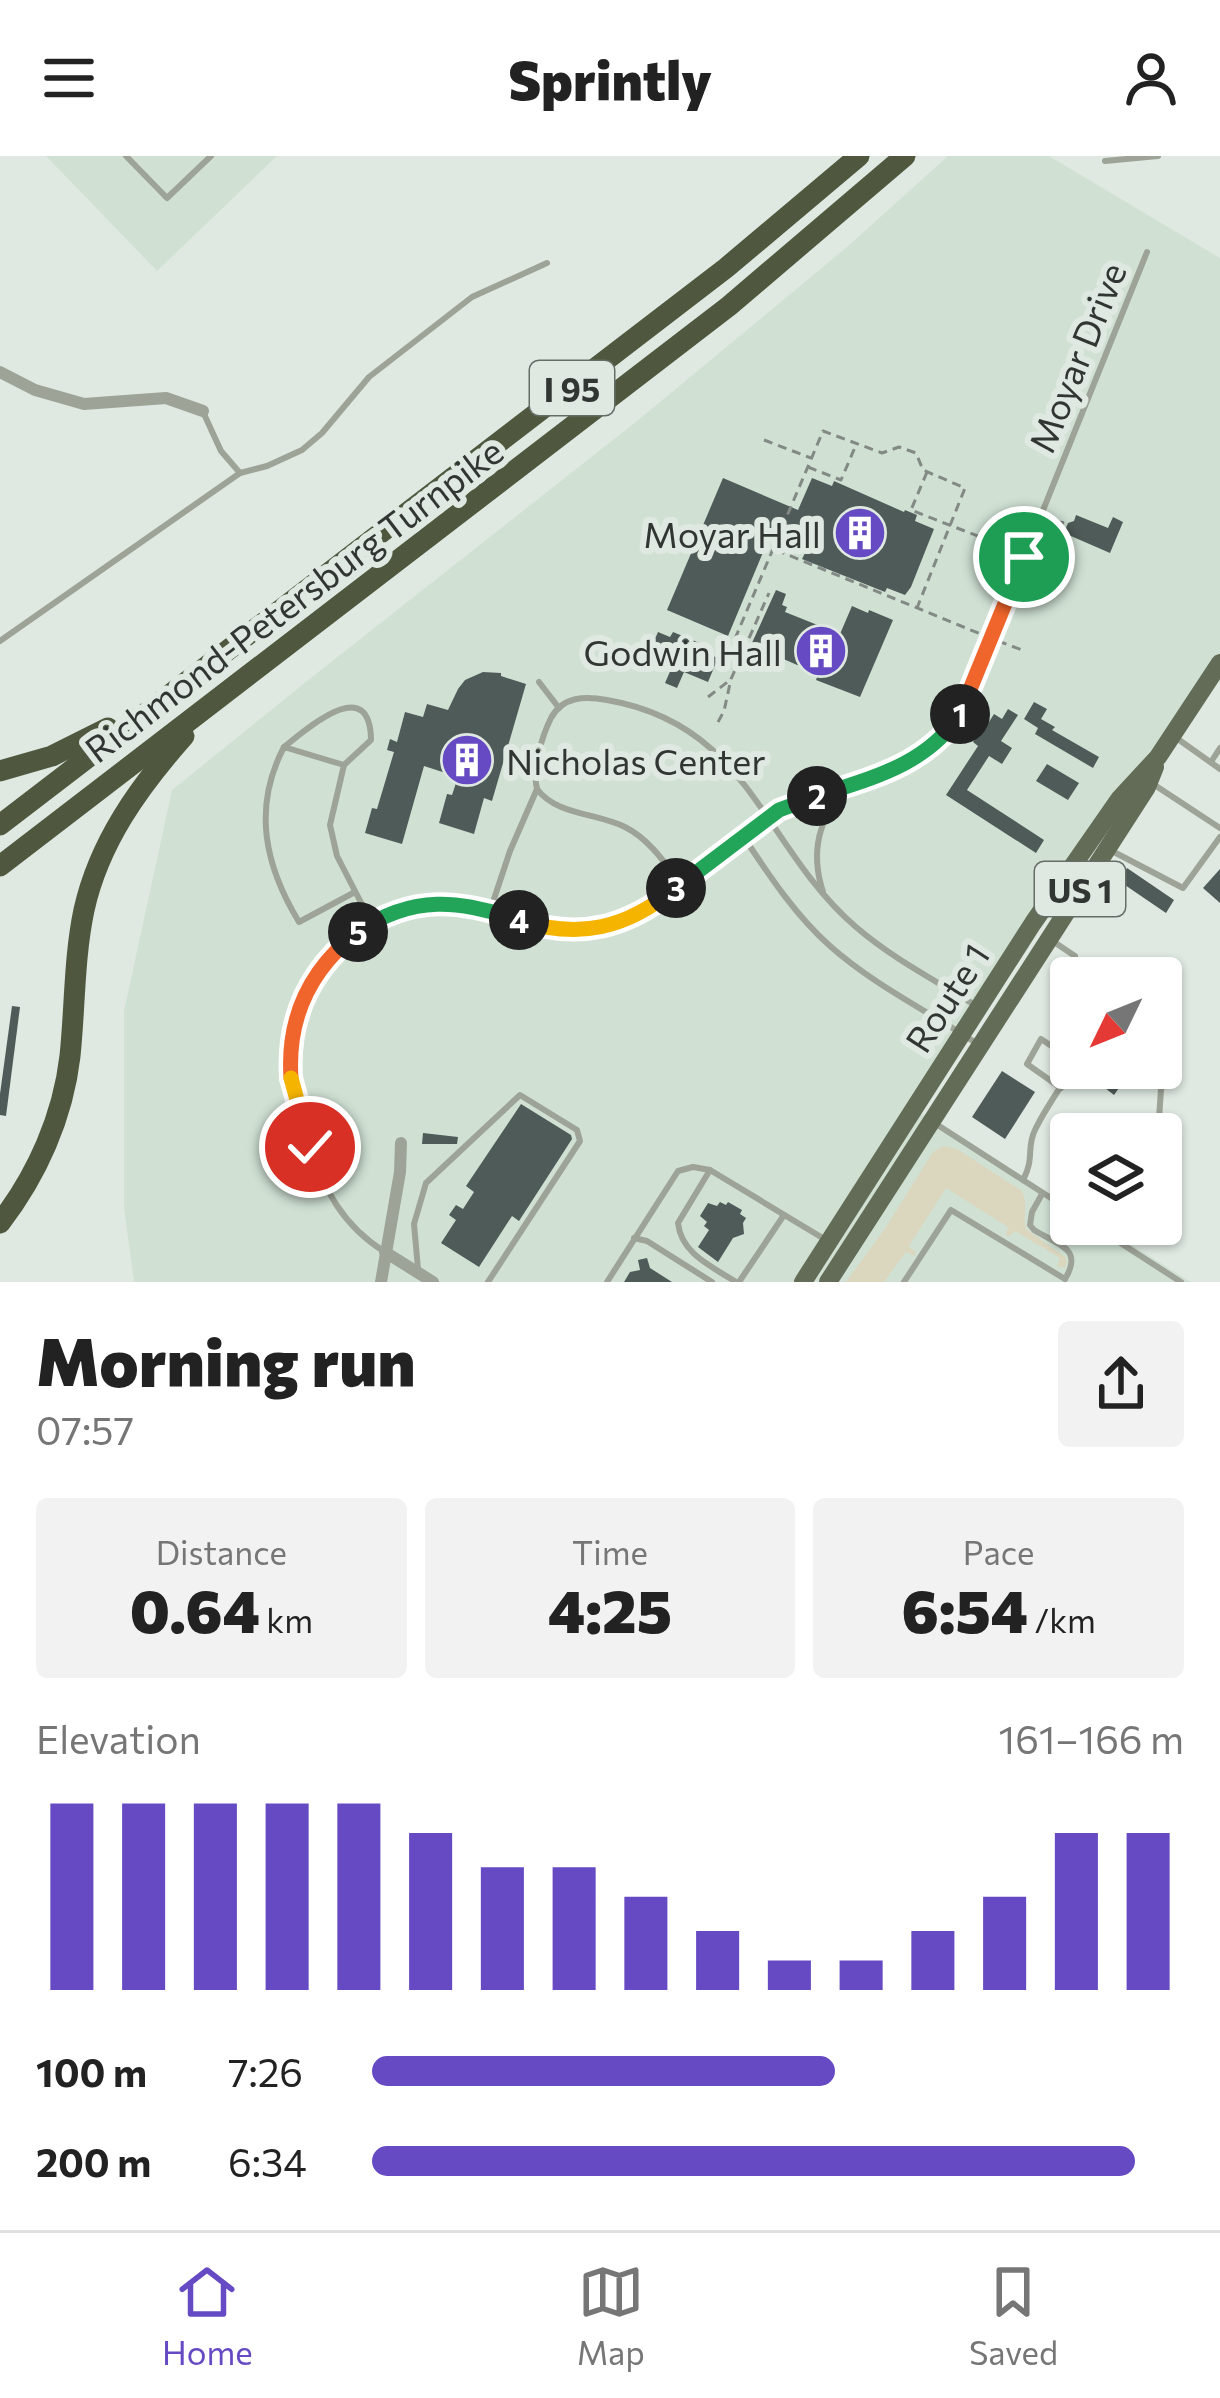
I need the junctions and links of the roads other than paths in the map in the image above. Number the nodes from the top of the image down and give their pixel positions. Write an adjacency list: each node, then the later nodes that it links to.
1 (126, 156): 2 (lane)
2 (211, 156)
3 (859, 156): 15 (highway, Richmond-Petersburg Turnpike / I 95)
4 (905, 156): 16 (highway, Richmond-Petersburg Turnpike / I 95)
5 (1112, 156): 6 (lane)
6 (1158, 156)
7 (1148, 252): 27 (lane, Moyar Drive)
8 (547, 263): 11 (lane)
9 (0, 372): 10 (street)
10 (202, 411): 11 (lane)
11 (240, 473): 12 (lane)
12 (0, 641)
13 (1220, 663): 18 (main road, Route 1 / US 1)
14 (539, 682): 17 (lane)
15 (162, 700): 25 (highway); 31 (highway, Richmond-Petersburg Turnpike / I 95)
16 (213, 702): 35 (highway, Richmond-Petersburg Turnpike / I 95); 57 (highway)
17 (559, 708): 28 (lane); 30 (lane)
18 (1172, 735): 21 (main road, Route 1 / US 1); 22 (lane)
19 (284, 747): 23 (lane); 23 (lane); 37 (lane)
20 (1220, 748): 22 (lane)
21 (1158, 757): 26 (main road, Route 1 / US 1); 43 (main road, Route 1 / US 1)
22 (1211, 762): 24 (lane)
23 (344, 766): 37 (lane)
24 (1220, 769)
25 (0, 772)
26 (1150, 782): 32 (lane); 34 (main road, Route 1 / US 1)
27 (851, 784): 30 (lane, Moyar Drive); 38 (lane)
28 (536, 788): 36 (lane); 39 (lane)
29 (1220, 814): 32 (lane)
30 (770, 817): 33 (lane, Moyar Drive); 38 (lane)
31 (0, 825)
32 (1218, 830): 34 (lane)
33 (743, 836): 36 (lane, Moyar Drive); 45 (lane)
34 (1106, 848): 41 (main road, Route 1 / US 1)
35 (0, 866)
36 (681, 884): 39 (lane, Moyar Drive)
37 (356, 892): 40 (lane)
38 (824, 895): 43 (lane)
39 (490, 910): 40 (lane, Moyar Drive)
40 (372, 924): 61 (lane)
41 (1048, 938): 42 (lane); 44 (main road, Route 1 / US 1)
42 (1074, 957)
43 (978, 1007): 44 (lane); 45 (main road, Route 1 / US 1)
44 (996, 1018): 46 (main road, Route 1 / US 1)
45 (961, 1034): 46 (lane); 59 (main road, Route 1 / US 1)
46 (979, 1045): 50 (main road, Route 1 / US 1)
47 (1050, 1046): 48 (lane)
48 (1050, 1081)
49 (1059, 1089): 53 (lane)
50 (932, 1121): 53 (lane); 72 (main road, Route 1 / US 1)
51 (401, 1143): 61 (street)
52 (710, 1170): 56 (lane); 58 (lane); 70 (lane)
53 (1023, 1180): 54 (lane)
54 (1043, 1193): 55 (lane); 62 (lane)
55 (1050, 1198)
56 (784, 1215): 59 (lane); 70 (lane)
57 (0, 1223)
58 (634, 1238): 68 (lane); 69 (lane)
59 (829, 1242): 71 (main road, Route 1 / US 1)
60 (1124, 1245): 75 (lane)
61 (385, 1252): 63 (street); 65 (street)
62 (1073, 1267): 64 (lane); 74 (lane)
63 (418, 1273): 66 (street); 67 (lane)
64 (1064, 1280): 73 (lane)
65 (381, 1282)
66 (434, 1282)
67 (488, 1282)
68 (607, 1282)
69 (712, 1282)
70 (738, 1282)
71 (803, 1282)
72 (828, 1282)
73 (904, 1282)
74 (1078, 1282)
75 (1181, 1282)

